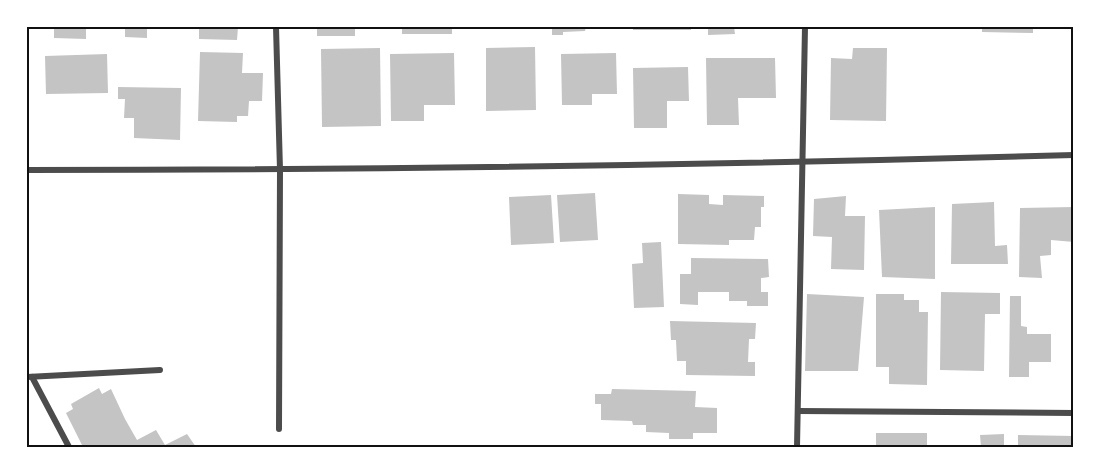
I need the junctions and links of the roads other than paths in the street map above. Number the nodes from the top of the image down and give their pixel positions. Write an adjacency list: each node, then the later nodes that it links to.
1 (276, 27): 6 (street)
2 (805, 27): 4 (street)
3 (1074, 155): 4 (street)
4 (802, 162): 6 (street); 9 (street)
5 (27, 170): 6 (street)
6 (280, 170): 11 (street)
7 (160, 370): 8 (street)
8 (30, 377): 12 (street)
9 (798, 411): 10 (street); 13 (street)
10 (1074, 413)
11 (279, 429)
12 (69, 447)
13 (797, 447)

